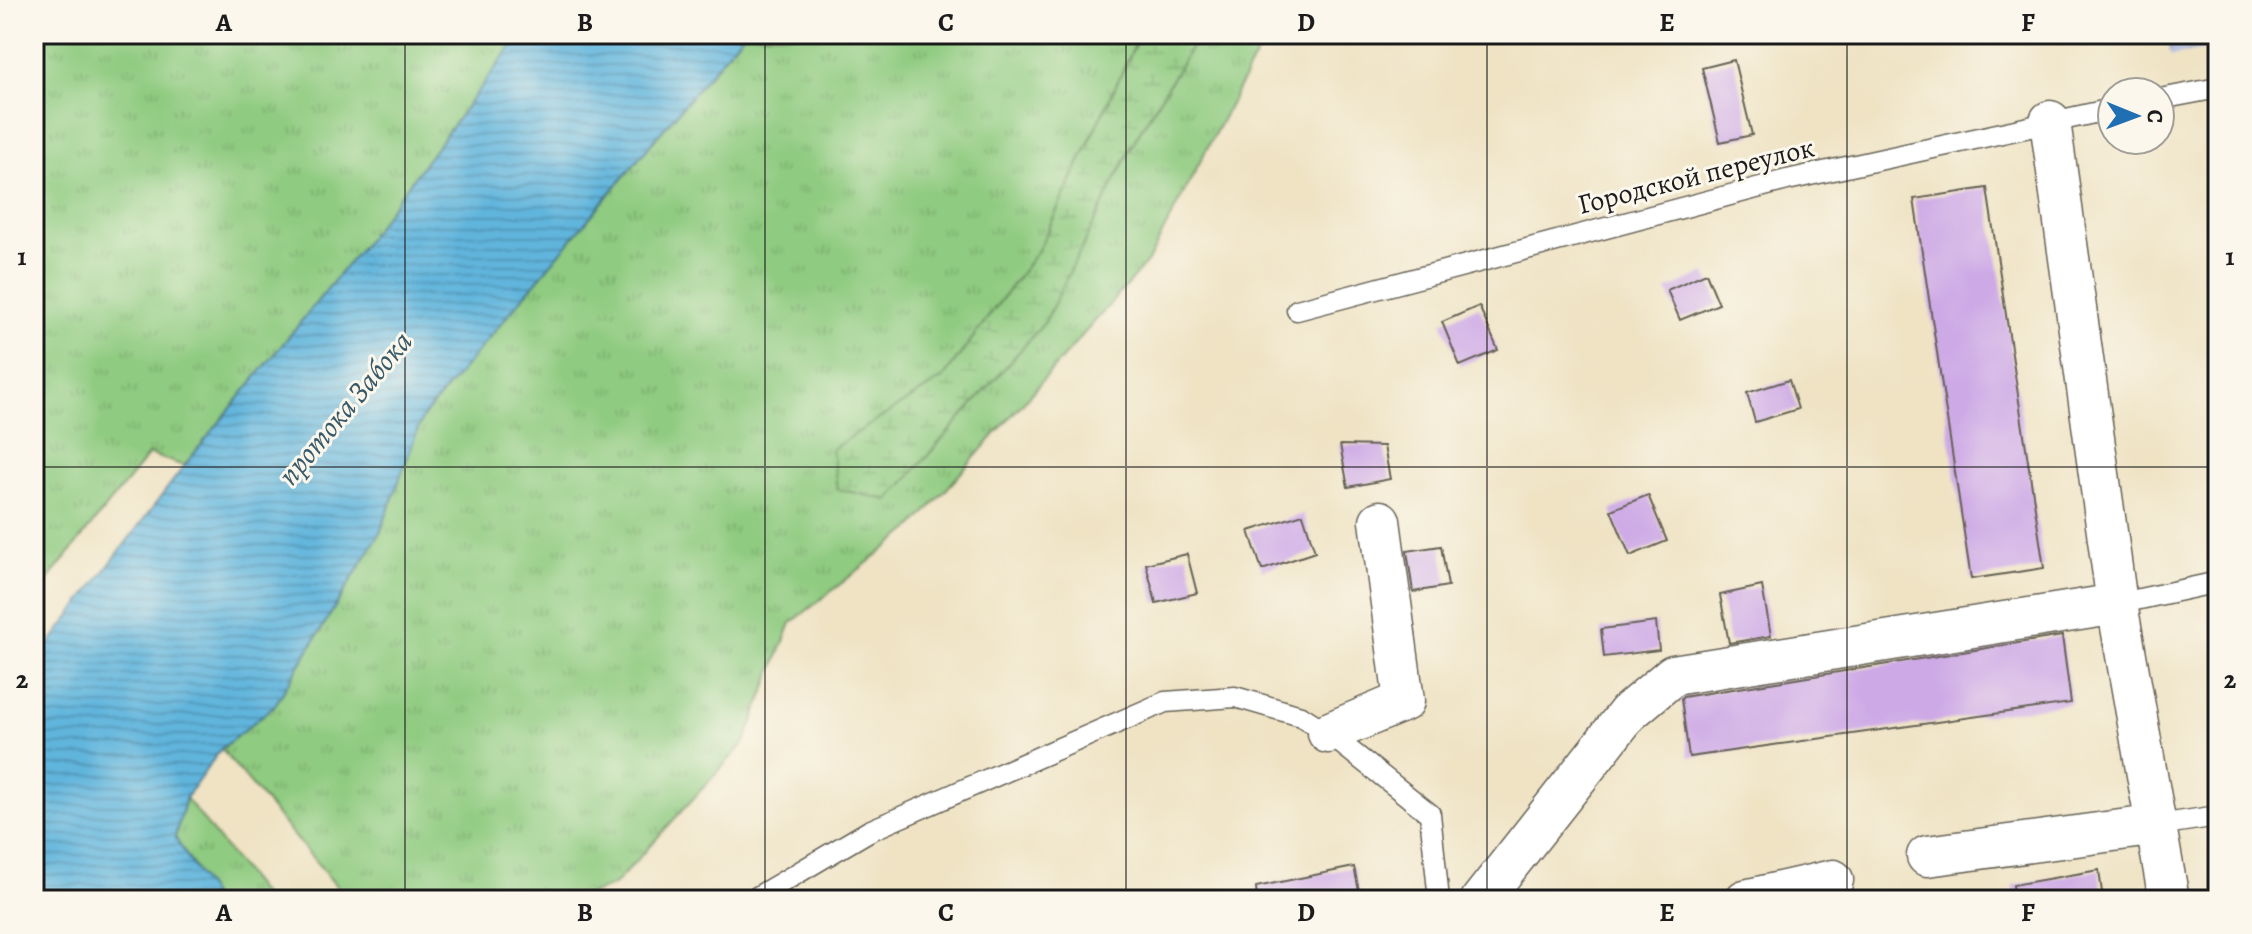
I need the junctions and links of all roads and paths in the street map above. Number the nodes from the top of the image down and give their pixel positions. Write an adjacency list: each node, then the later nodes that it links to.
1 (2218, 88): 2 (lane)
2 (2176, 96)
3 (2096, 112): 4 (lane, Городской переулок)
4 (2050, 121): 5 (lane, Городской переулок); 8 (street)
5 (1297, 310)
6 (1380, 521): 9 (street)
7 (2218, 582): 8 (lane)
8 (2117, 604): 11 (street); 16 (street)
9 (1328, 733): 14 (lane); 15 (lane)
10 (2218, 816): 11 (lane)
11 (2158, 825): 12 (street); 18 (street)
12 (1927, 856)
13 (1833, 880): 17 (street)
14 (752, 900)
15 (1439, 900)
16 (1481, 900)
17 (1745, 900)
18 (2169, 900)

